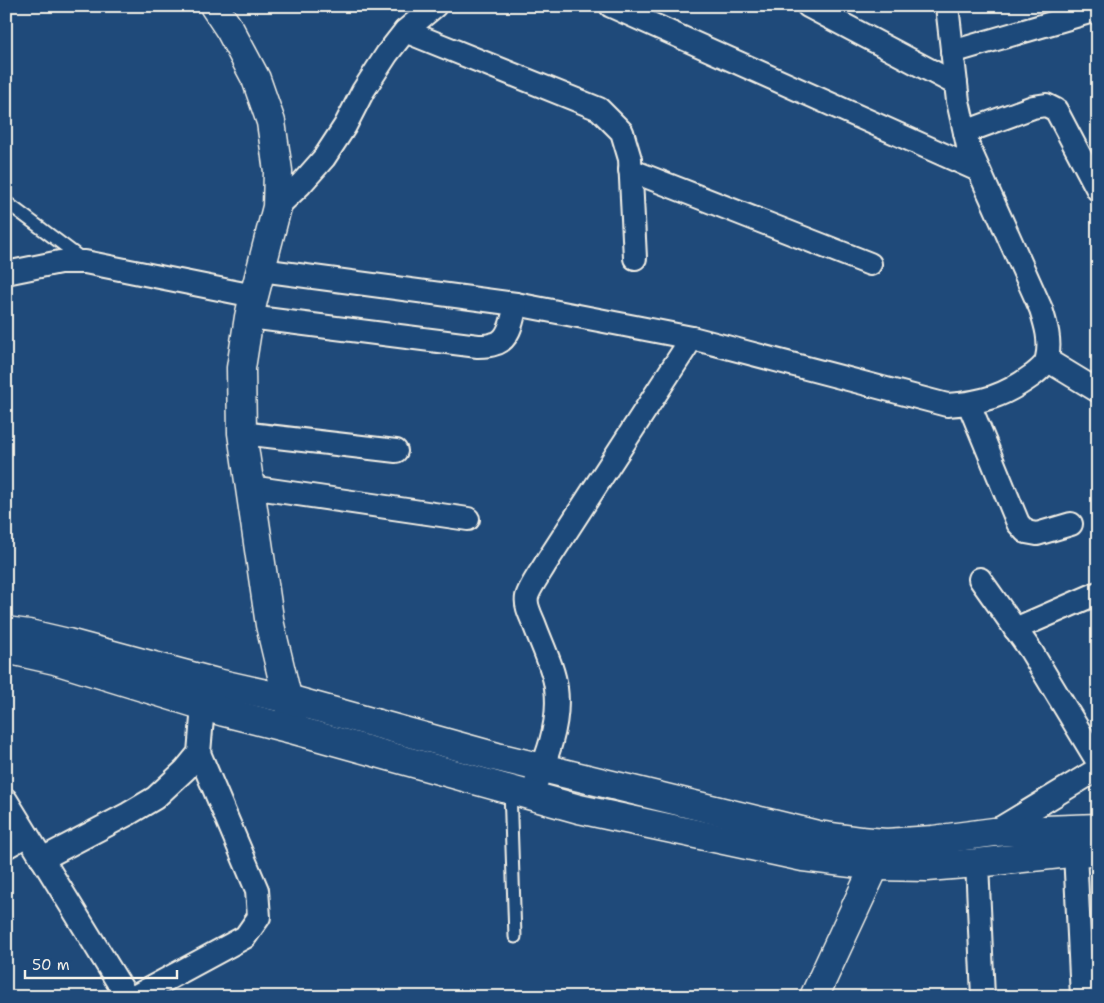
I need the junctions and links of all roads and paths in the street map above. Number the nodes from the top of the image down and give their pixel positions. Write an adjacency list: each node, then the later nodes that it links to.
1 (214, 6): 15 (main road)
2 (435, 6): 7 (street)
3 (611, 6): 12 (street)
4 (947, 6): 8 (street)
5 (1098, 8): 8 (street)
6 (817, 9): 9 (street)
7 (405, 31): 11 (street); 15 (street)
8 (952, 52): 9 (street)
9 (956, 84): 10 (street)
10 (965, 132): 12 (street); 13 (street)
11 (630, 170): 16 (street); 18 (street)
12 (978, 170): 24 (street)
13 (1098, 190)
14 (6, 202): 17 (lane)
15 (277, 207): 19 (main road)
16 (635, 258)
17 (86, 262): 20 (street); 22 (street)
18 (870, 264)
19 (261, 270): 21 (street); 22 (main road)
20 (6, 273)
21 (516, 304): 22 (street); 23 (street)
22 (251, 306): 27 (main road)
23 (692, 338): 26 (street); 42 (street)
24 (1047, 360): 25 (street); 26 (street)
25 (1098, 391)
26 (969, 404): 31 (street)
27 (242, 433): 28 (street); 29 (main road)
28 (396, 451)
29 (250, 487): 30 (street); 37 (main road)
30 (468, 519)
31 (1071, 524)
32 (980, 579): 34 (street)
33 (1098, 593): 34 (street)
34 (1015, 629): 41 (street)
35 (6, 631): 37 (main road)
36 (6, 649): 38 (main road)
37 (288, 699): 39 (main road); 42 (main road)
38 (213, 709): 39 (main road); 40 (street)
39 (295, 730): 44 (main road)
40 (199, 753): 52 (street); 56 (street)
41 (1098, 762)
42 (542, 768): 44 (street); 51 (main road)
43 (1098, 769): 47 (street)
44 (520, 792): 51 (main road); 54 (lane)
45 (6, 800): 48 (street)
46 (1098, 828): 47 (main road)
47 (994, 832): 51 (main road)
48 (27, 834): 49 (street); 52 (street)
49 (6, 847)
50 (1086, 851): 53 (main road); 59 (street)
51 (881, 854): 53 (main road); 57 (main road)
52 (42, 859): 55 (street)
53 (977, 863): 58 (street)
54 (515, 937)
55 (127, 997)
56 (134, 997)
57 (814, 997)
58 (983, 997)
59 (1082, 997)

